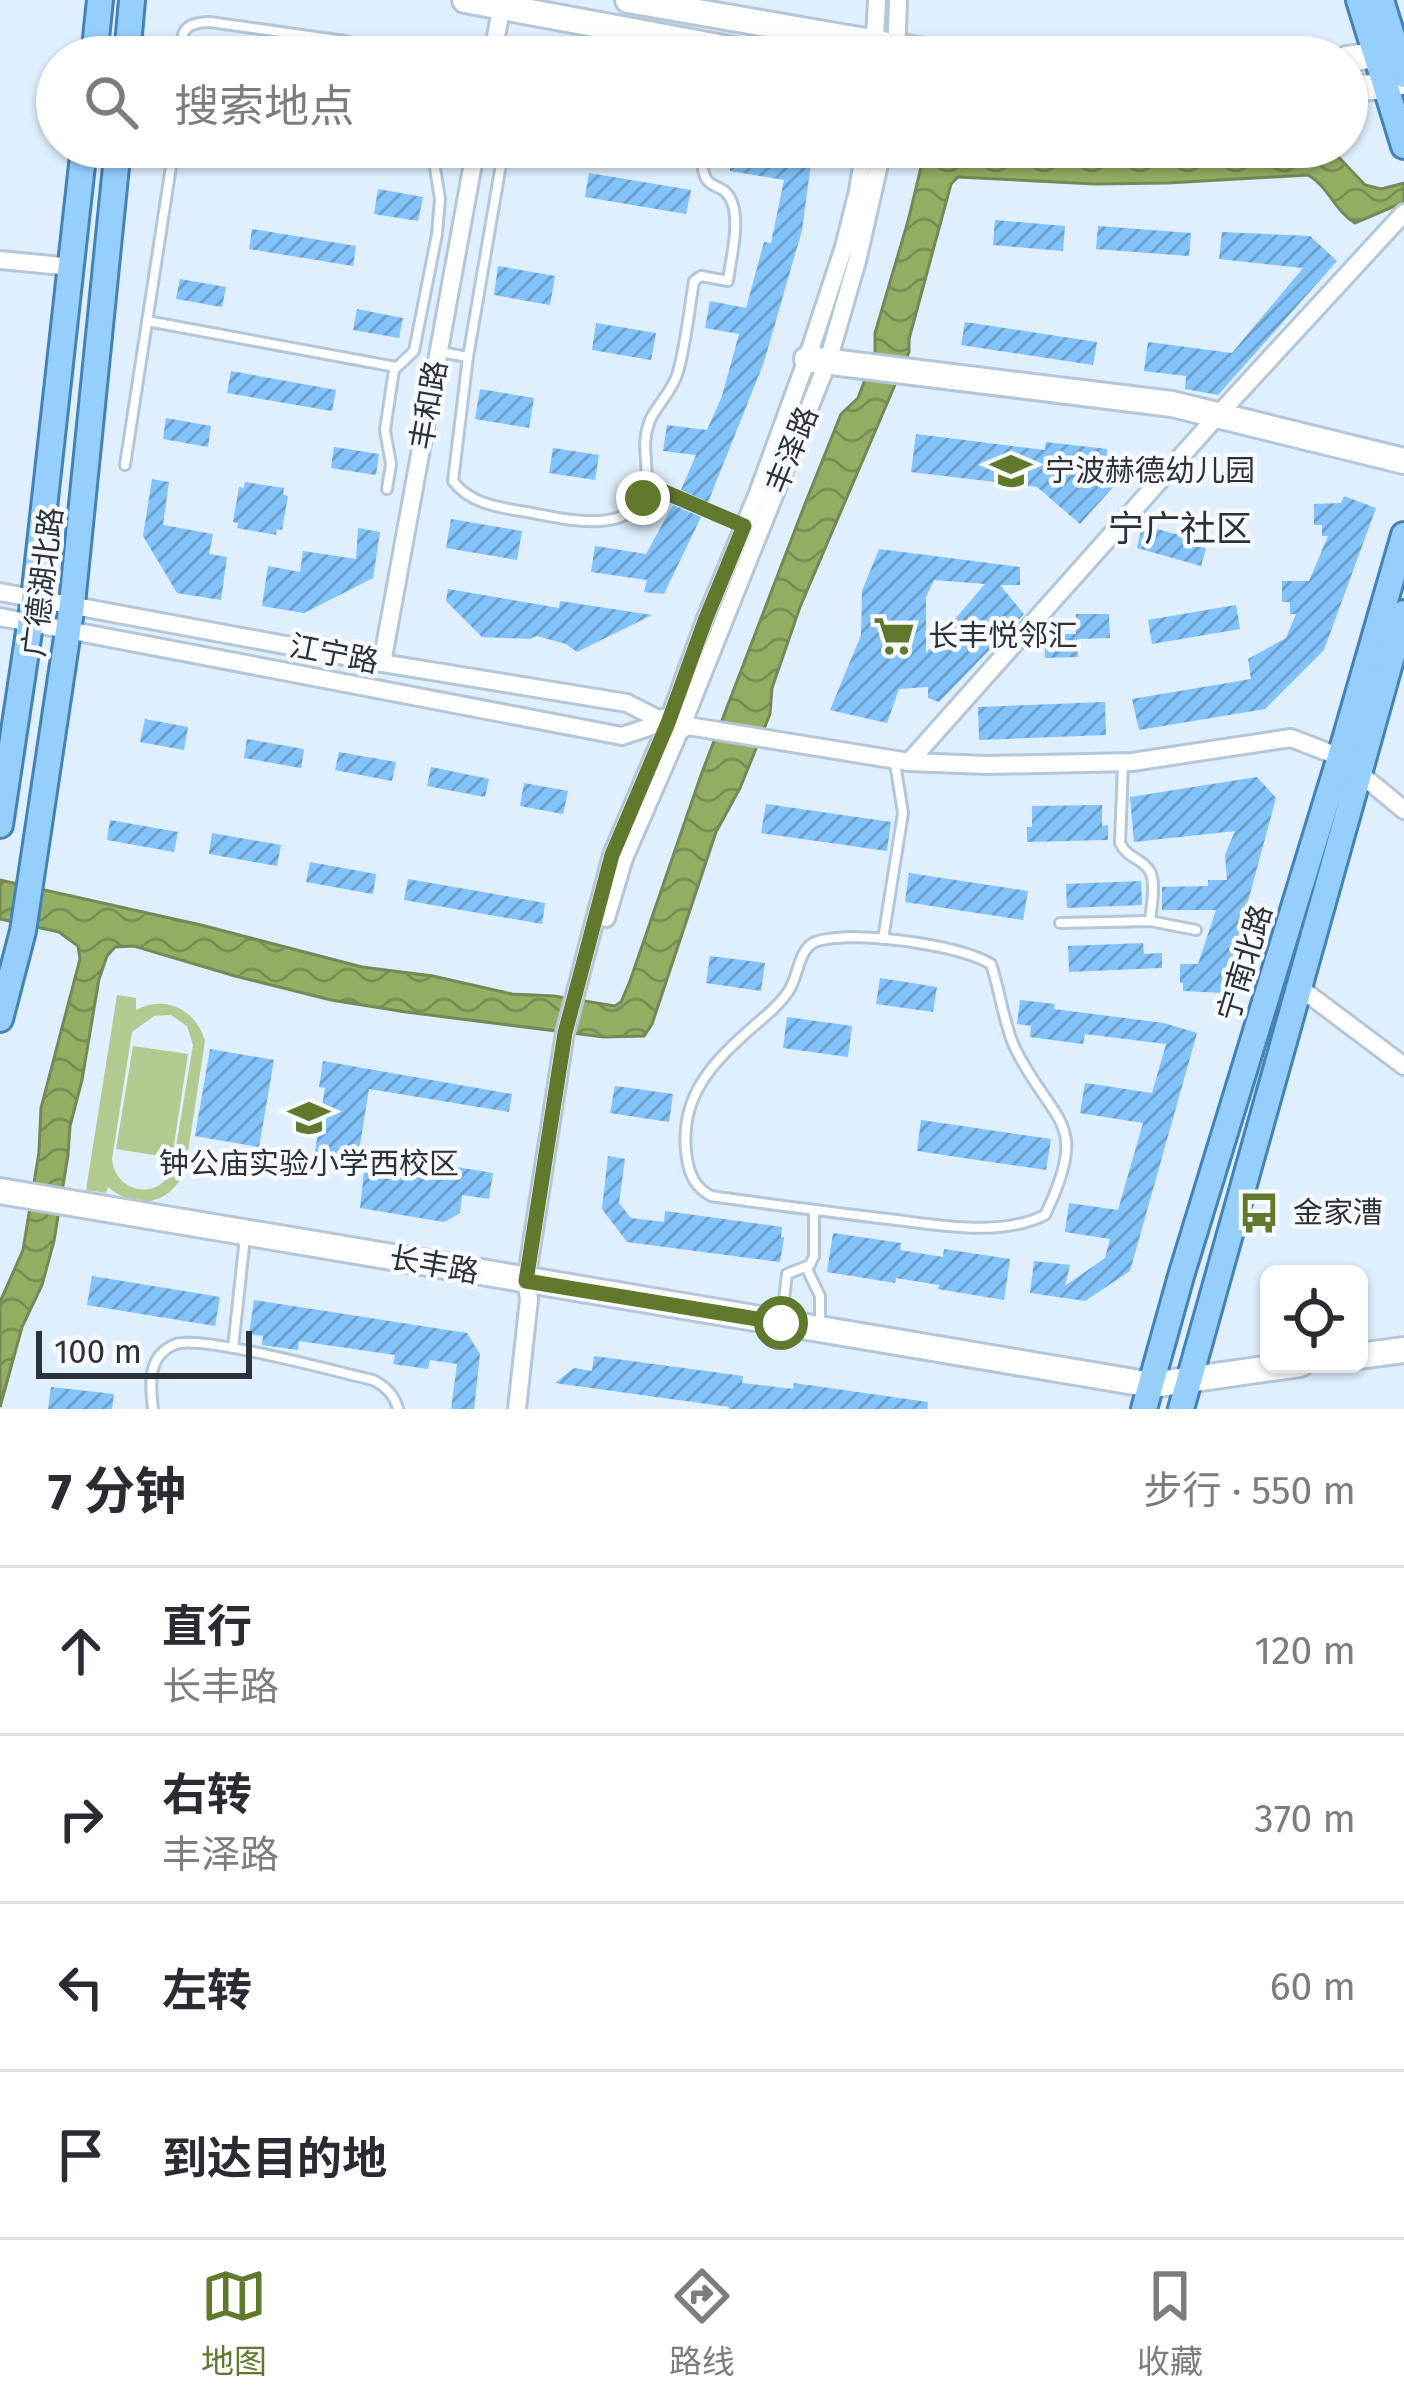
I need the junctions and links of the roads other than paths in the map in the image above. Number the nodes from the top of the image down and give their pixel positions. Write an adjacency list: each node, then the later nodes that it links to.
1 (100, 0): 10 (main road)
2 (132, 0): 11 (main road)
3 (465, 0): 9 (street)
4 (628, 0): 16 (street)
5 (877, 0): 17 (street)
6 (898, 0): 18 (street)
7 (1359, 0): 19 (main road)
8 (1381, 0): 19 (main road)
9 (502, 3): 14 (street); 15 (street)
10 (96, 36)
11 (129, 36)
12 (183, 36): 13 (lane)
13 (309, 36)
14 (496, 36)
15 (667, 36)
16 (809, 36)
17 (883, 36)
18 (889, 36)
19 (1395, 67): 20 (main road)
20 (1404, 146)
21 (82, 168): 32 (main road, 广德湖北路)
22 (116, 168): 48 (main road, 广德湖北路)
23 (171, 168): 33 (lane)
24 (435, 168): 37 (lane)
25 (472, 168): 34 (street, 丰和路)
26 (500, 168): 35 (lane)
27 (701, 168): 41 (lane)
28 (862, 168): 36 (street, 丰泽路)
29 (878, 168): 36 (street, 丰泽路)
30 (1404, 213): 38 (street)
31 (0, 260): 32 (street)
32 (71, 267): 46 (main road, 广德湖北路)
33 (147, 321): 37 (lane); 40 (lane)
34 (439, 352): 35 (lane); 50 (street, 丰和路)
35 (468, 357): 41 (lane)
36 (817, 360): 38 (street); 43 (street, 丰泽路); 52 (street, 丰泽路)
37 (396, 367): 42 (lane)
38 (1218, 415): 39 (street); 53 (street)
39 (1404, 461)
40 (124, 465)
41 (646, 484): 43 (lane)
42 (387, 489)
43 (744, 526): 52 (street, 丰泽路)
44 (1404, 535): 55 (main road, 宁南北路)
45 (0, 592): 46 (street, 江宁路)
46 (32, 611): 48 (street, 江宁路); 49 (street, 江宁路); 57 (main road, 广德湖北路)
47 (1404, 613): 51 (main road, 宁南北路)
48 (70, 616): 50 (street, 江宁路); 52 (street, 江宁路); 63 (main road, 广德湖北路)
49 (0, 617)
50 (382, 663): 52 (street, 江宁路)
51 (1395, 677): 55 (main road, 宁南北路)
52 (680, 725): 53 (street); 64 (street, 丰泽路); 64 (street, 丰泽路)
53 (902, 760): 54 (street); 61 (lane)
54 (1123, 762): 55 (street); 58 (lane)
55 (1350, 765): 56 (street); 62 (main road, 宁南北路); 78 (main road, 宁南北路)
56 (1404, 810)
57 (0, 825)
58 (1150, 921): 59 (lane); 60 (lane)
59 (1060, 923)
60 (1196, 930)
61 (883, 939): 67 (lane); 67 (lane)
62 (1300, 988): 65 (street); 77 (main road, 宁南北路)
63 (0, 1019)
64 (571, 1033): 70 (street, 丰泽路)
65 (1404, 1066)
66 (13, 1194): 68 (street, 长丰路)
67 (814, 1210): 69 (lane)
68 (245, 1233): 70 (street, 长丰路); 73 (lane)
69 (806, 1267): 71 (lane); 72 (lane)
70 (531, 1287): 71 (street, 长丰路); 81 (street, 丰泽路)
71 (781, 1323): 72 (street, 长丰路)
72 (820, 1330): 78 (street, 长丰路)
73 (233, 1348): 79 (lane); 80 (lane)
74 (1404, 1349): 75 (street)
75 (1368, 1355)
76 (1260, 1369): 77 (street, 长丰路)
77 (1190, 1379): 78 (street, 长丰路); 82 (main road, 宁南北路)
78 (1148, 1397)
79 (154, 1409)
80 (398, 1409)
81 (517, 1409)
82 (1180, 1409)

